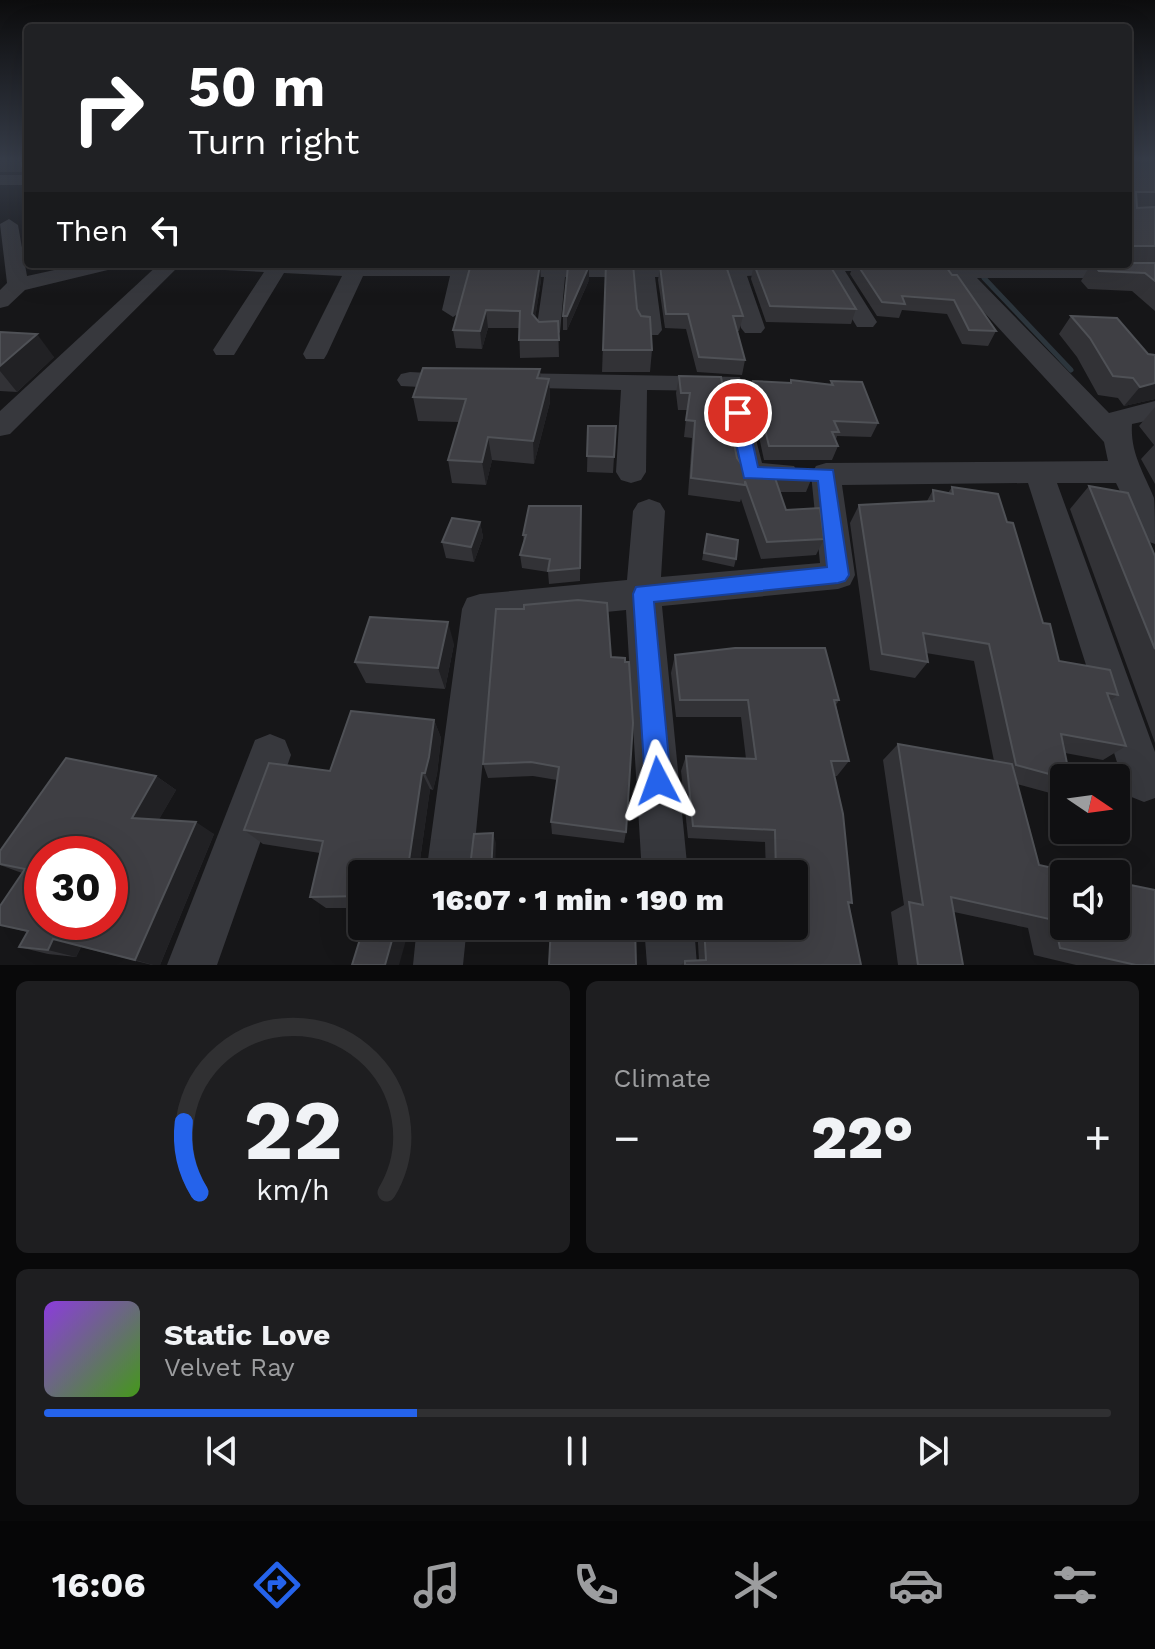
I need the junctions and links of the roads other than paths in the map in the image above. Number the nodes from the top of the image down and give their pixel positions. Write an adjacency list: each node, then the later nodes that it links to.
1 (12, 224): 16 (street)
2 (92, 268): 16 (street)
3 (167, 268): 28 (street)
4 (276, 268): 23 (street)
5 (357, 268): 24 (street)
6 (410, 268): 13 (street)
7 (555, 268): 8 (street); 13 (street); 22 (street)
8 (644, 268): 14 (street); 21 (street)
9 (783, 268): 14 (street)
10 (833, 268): 19 (street)
11 (955, 268): 29 (street)
12 (994, 268): 15 (street)
13 (462, 269): 18 (street)
14 (735, 271): 20 (street)
15 (1155, 272)
16 (18, 285): 17 (street)
17 (0, 301)
18 (453, 310)
19 (865, 322)
20 (753, 328)
21 (650, 330)
22 (548, 332)
23 (225, 350)
24 (315, 354)
25 (410, 380): 26 (street)
26 (634, 381): 30 (street); 33 (street)
27 (1155, 410): 29 (street)
28 (0, 427)
29 (1115, 436): 31 (street)
30 (631, 472)
31 (1127, 472): 32 (street); 35 (street)
32 (1039, 473): 33 (street); 38 (street)
33 (826, 474): 36 (street)
34 (649, 511): 36 (street)
35 (1155, 531)
36 (643, 594): 39 (street); 40 (street)
37 (270, 755): 43 (street)
38 (1144, 781)
39 (451, 860)
40 (664, 860)
41 (441, 940): 44 (street)
42 (670, 940): 45 (street)
43 (192, 965)
44 (438, 965)
45 (672, 965)

